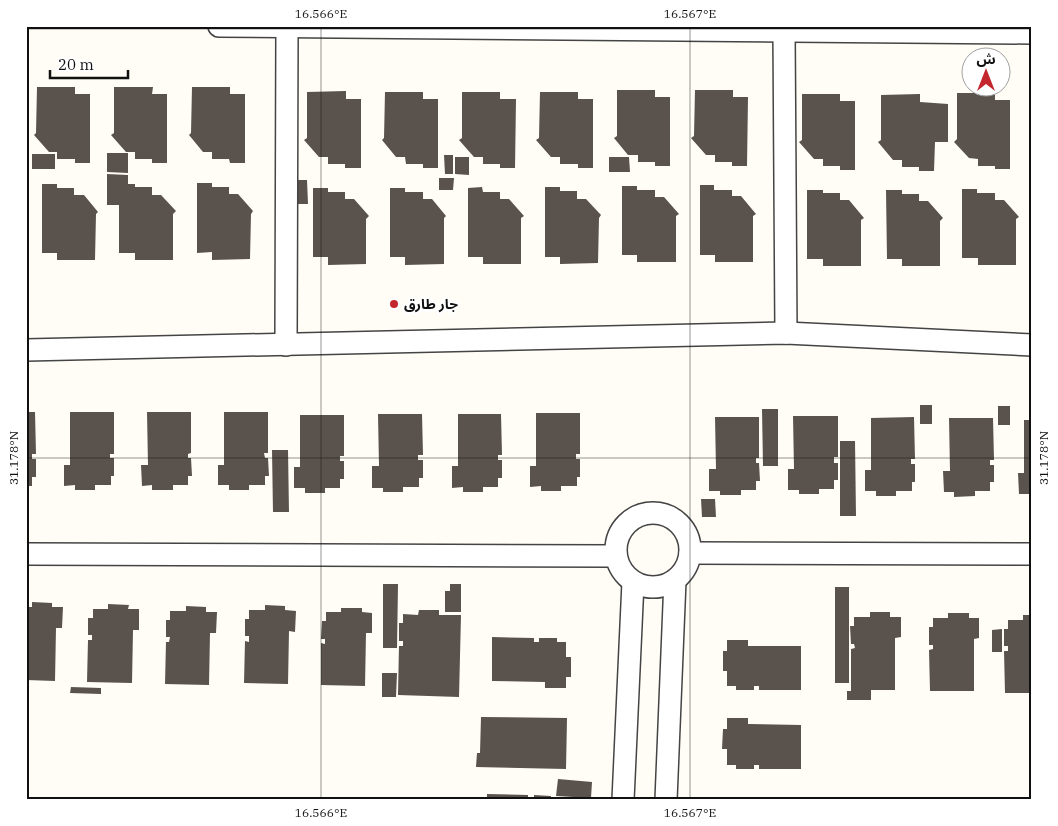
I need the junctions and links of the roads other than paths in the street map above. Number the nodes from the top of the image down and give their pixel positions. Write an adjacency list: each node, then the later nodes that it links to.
1 (219, 26): 2 (street)
2 (287, 27): 3 (street); 7 (street)
3 (510, 28): 4 (street)
4 (784, 31): 5 (street); 6 (street)
5 (1032, 33)
6 (786, 333): 7 (street); 8 (street)
7 (286, 345): 9 (street)
8 (1032, 345)
9 (26, 350)
10 (690, 553): 12 (street); 13 (street); 14 (street)
11 (26, 554): 13 (street)
12 (1032, 554)
13 (616, 556): 15 (street)
14 (675, 580): 15 (street); 17 (street)
15 (633, 582): 16 (street)
16 (623, 800)
17 (666, 800)

